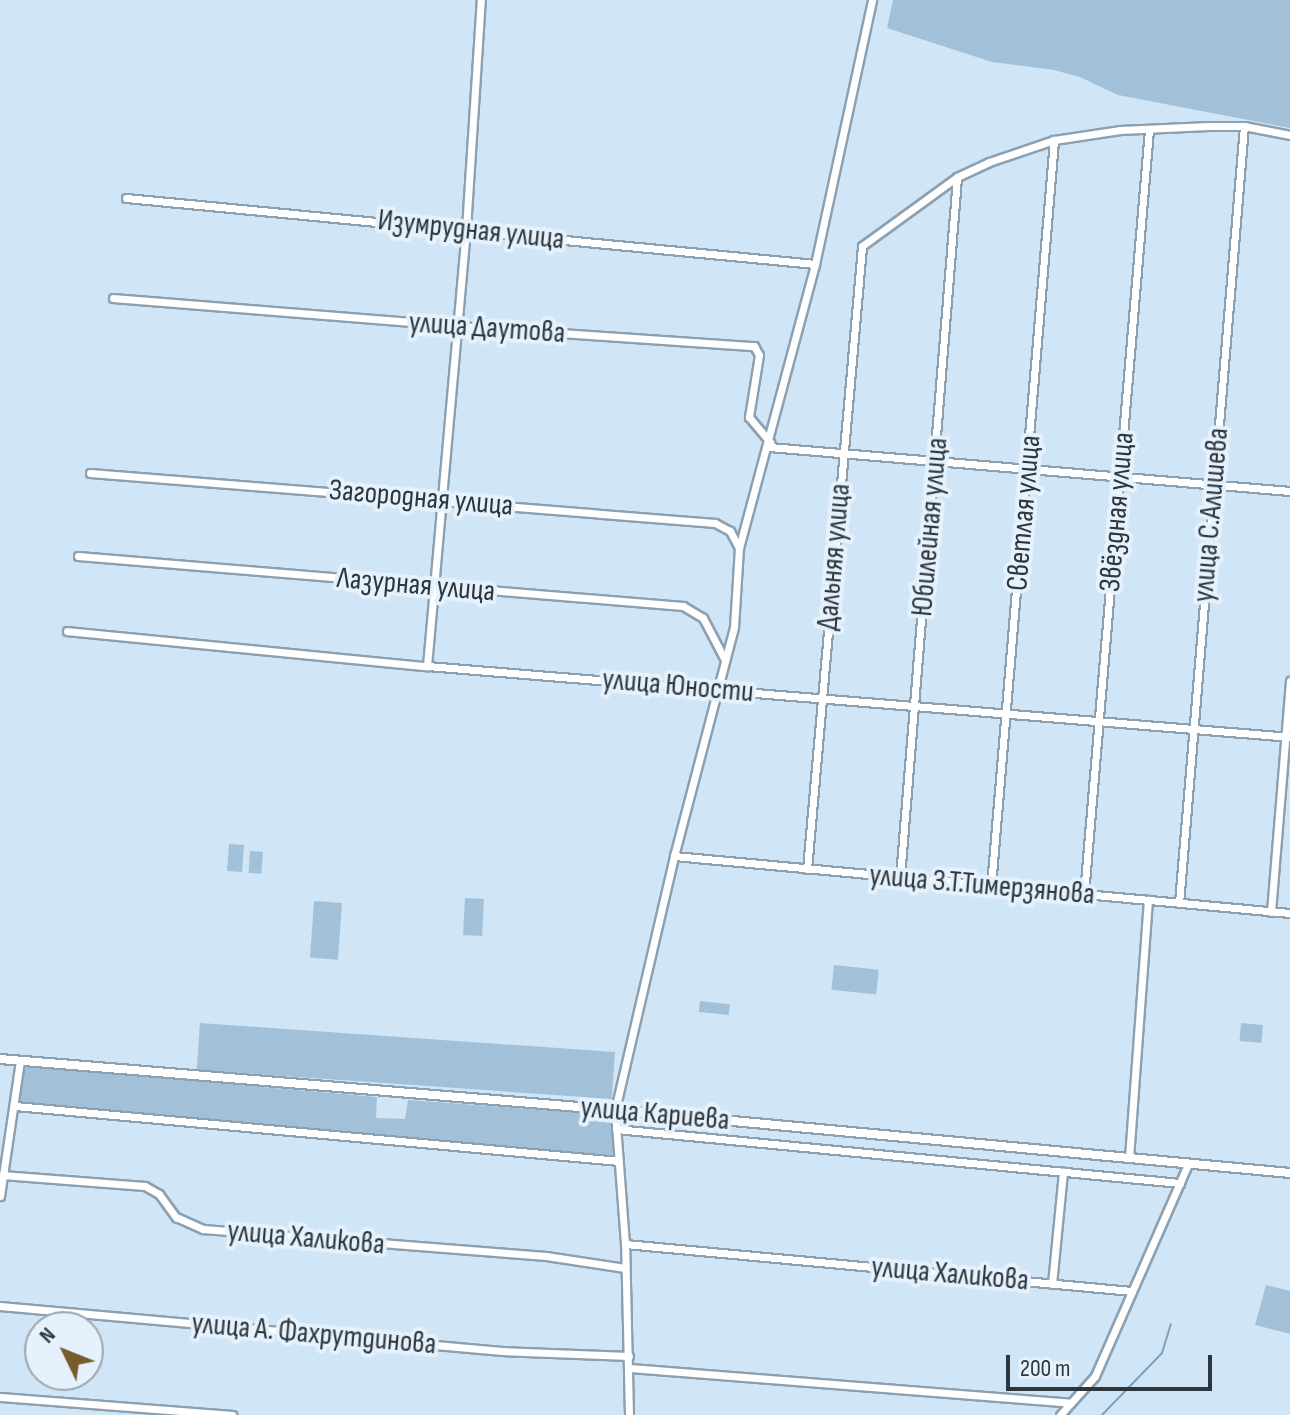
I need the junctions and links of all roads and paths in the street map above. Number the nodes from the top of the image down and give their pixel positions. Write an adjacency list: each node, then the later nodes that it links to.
1 (481, 0): 9 (street)
2 (872, 0): 10 (street)
3 (1244, 126): 4 (street); 5 (street); 19 (street, улица С.Алишева)
4 (1149, 129): 6 (street); 18 (street, Звёздная улица)
5 (1290, 135)
6 (1054, 140): 7 (street); 16 (street, Светлая улица)
7 (957, 177): 14 (street, Дальняя улица); 15 (street, Юбилейная улица)
8 (126, 198): 9 (street, Изумрудная улица)
9 (466, 229): 10 (street, Изумрудная улица); 12 (street)
10 (815, 264): 13 (street)
11 (113, 298): 12 (street, улица Даутова)
12 (458, 326): 13 (street, улица Даутова); 21 (street)
13 (769, 445): 14 (street); 22 (street)
14 (843, 455): 15 (street); 30 (street, Дальняя улица)
15 (936, 463): 16 (street); 31 (street, Юбилейная улица)
16 (1028, 470): 18 (street); 32 (street, Светлая улица)
17 (90, 473): 21 (street, Загородная улица)
18 (1119, 477): 19 (street); 33 (street, Звёздная улица)
19 (1214, 484): 20 (street); 34 (street, улица С.Алишева)
20 (1290, 491)
21 (442, 500): 22 (street, Загородная улица); 24 (street)
22 (739, 548): 26 (street)
23 (78, 556): 24 (street, Лазурная улица)
24 (434, 586): 26 (street, Лазурная улица); 27 (street)
25 (67, 631): 27 (street, улица Юности)
26 (725, 660): 29 (street)
27 (427, 666): 29 (street, улица Юности)
28 (1290, 681): 35 (street)
29 (717, 689): 30 (street, улица Юности); 36 (street)
30 (821, 698): 31 (street, улица Юности); 37 (street, Дальняя улица)
31 (914, 704): 32 (street, улица Юности); 38 (street, Юбилейная улица)
32 (1006, 712): 33 (street, улица Юности); 39 (street, Светлая улица)
33 (1099, 719): 34 (street, улица Юности); 40 (street, Звёздная улица)
34 (1193, 729): 35 (street, улица Юности); 42 (street, улица С.Алишева)
35 (1288, 737): 43 (street)
36 (674, 856): 37 (street, улица З.Т.Тимерзянова); 48 (street)
37 (807, 869): 38 (street, улица З.Т.Тимерзянова)
38 (900, 877): 39 (street, улица З.Т.Тимерзянова)
39 (991, 886): 40 (street, улица З.Т.Тимерзянова)
40 (1084, 894): 41 (street, улица З.Т.Тимерзянова)
41 (1148, 900): 42 (street, улица З.Т.Тимерзянова); 50 (street)
42 (1179, 903): 43 (street, улица З.Т.Тимерзянова)
43 (1271, 912): 44 (street, улица З.Т.Тимерзянова)
44 (1290, 913)
45 (0, 1059): 46 (main road, улица Кариева)
46 (20, 1061): 47 (street); 48 (main road, улица Кариева)
47 (15, 1106): 51 (street); 55 (street)
48 (615, 1110): 49 (street); 50 (main road, улица Кариева)
49 (616, 1129): 51 (street); 53 (street)
50 (1129, 1158): 52 (main road, улица Кариева)
51 (619, 1161): 58 (street)
52 (1188, 1164): 54 (main road, улица Кариева); 56 (street)
53 (1063, 1172): 56 (street); 60 (street)
54 (1290, 1173)
55 (2, 1175): 57 (street); 59 (street, улица Халикова)
56 (1180, 1183): 61 (street)
57 (0, 1196)
58 (625, 1244): 59 (street); 60 (street, улица Халикова)
59 (625, 1268): 63 (street)
60 (1052, 1284): 61 (street, улица Халикова)
61 (1132, 1291): 66 (street)
62 (0, 1306): 63 (street, улица А. Фахрутдинова)
63 (629, 1356): 64 (street)
64 (630, 1368): 66 (street); 68 (street)
65 (0, 1397): 67 (street)
66 (1071, 1403): 69 (street)
67 (232, 1415)
68 (629, 1415)
69 (1060, 1415)

